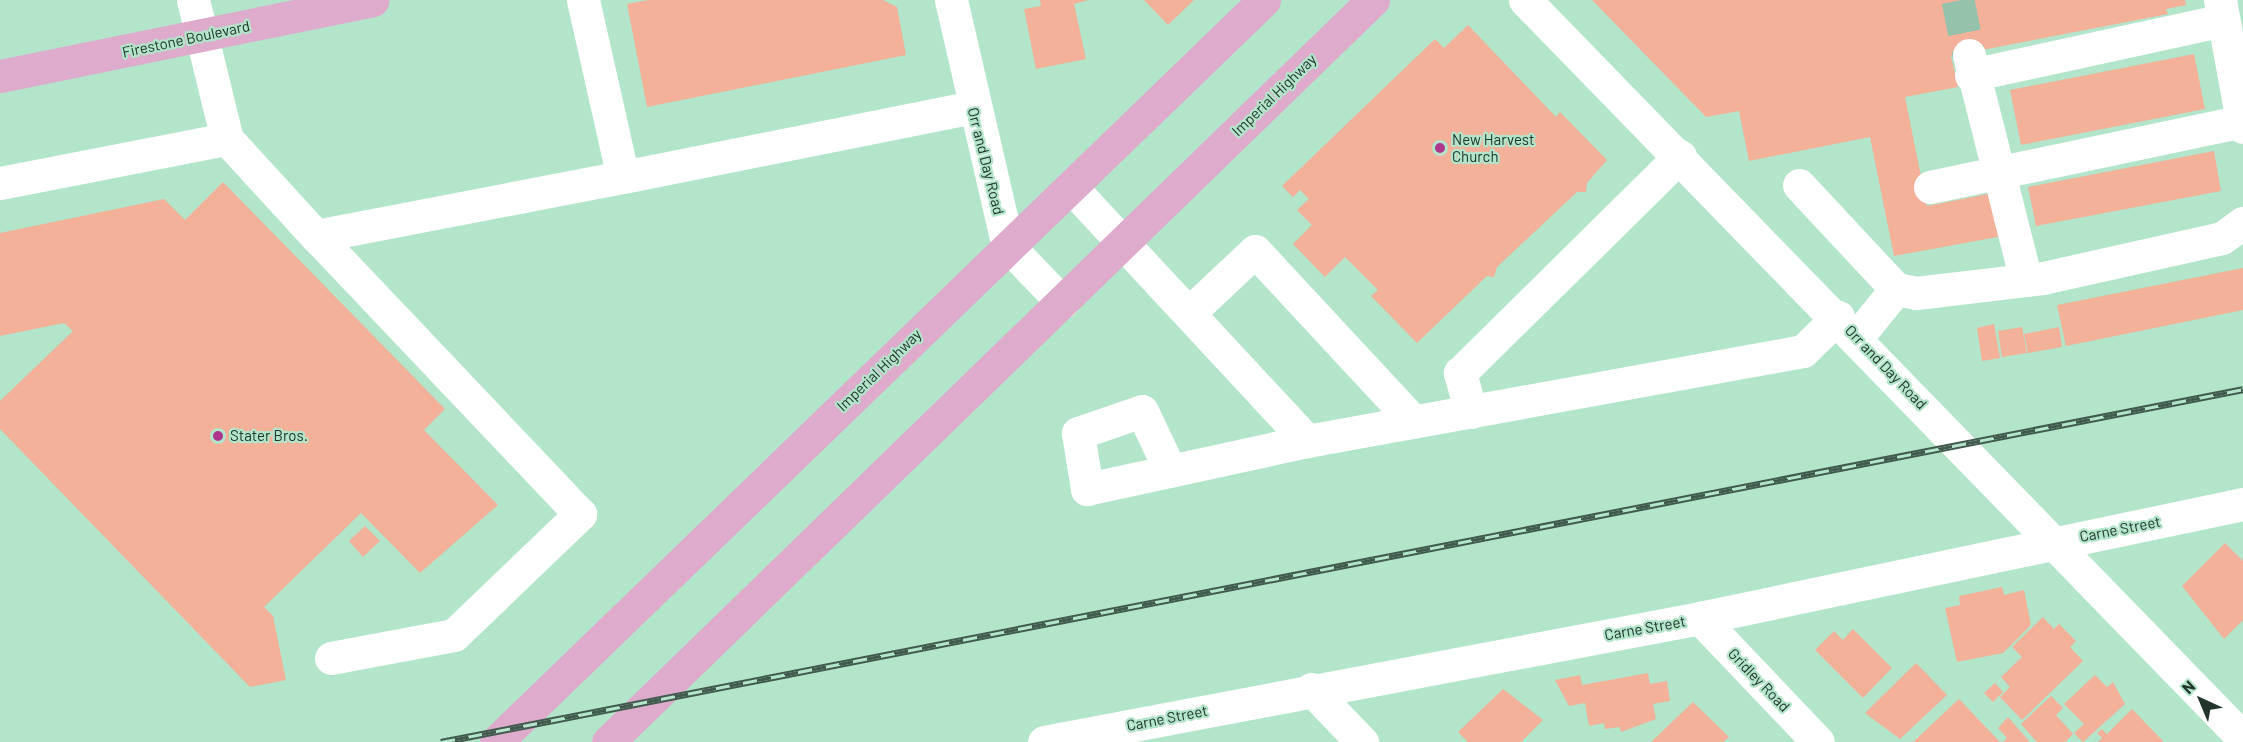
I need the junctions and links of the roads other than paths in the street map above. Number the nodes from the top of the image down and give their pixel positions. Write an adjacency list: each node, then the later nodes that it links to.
1 (194, 0): 9 (street)
2 (372, 0): 9 (main road, Firestone Boulevard)
3 (583, 0): 16 (street)
4 (951, 0): 11 (street, Orr and Day Road)
5 (1264, 0): 19 (main road, Imperial Highway)
6 (1373, 0): 23 (main road, Imperial Highway)
7 (1525, 0): 14 (street, Orr and Day Road)
8 (2222, 10): 12 (street); 15 (street)
9 (201, 36): 10 (main road, Firestone Boulevard); 13 (street)
10 (0, 76)
11 (972, 107): 16 (street); 24 (street, Orr and Day Road)
12 (2242, 124): 15 (street)
13 (227, 139): 17 (street); 22 (street)
14 (1680, 156): 29 (street, Orr and Day Road); 30 (street)
15 (2001, 174): 20 (street); 25 (street)
16 (623, 177): 22 (street)
17 (0, 183)
18 (1799, 185): 26 (street)
19 (1071, 187): 23 (street); 24 (main road, Imperial Highway)
20 (1930, 187)
21 (2243, 222): 25 (street)
22 (316, 236): 37 (street)
23 (1123, 240): 27 (main road, Imperial Highway); 28 (street)
24 (1008, 246): 27 (street, Orr and Day Road); 40 (main road, Imperial Highway)
25 (2026, 280): 26 (street)
26 (1896, 289): 29 (street)
27 (1062, 302): 41 (main road, Imperial Highway)
28 (1190, 312): 31 (street); 32 (street)
29 (1847, 327): 30 (street); 35 (street, Orr and Day Road)
30 (1471, 412): 31 (street)
31 (1414, 422): 32 (street)
32 (1307, 441): 33 (street)
33 (1170, 470)
34 (2243, 504): 35 (street, Carne Street)
35 (2055, 542): 36 (street, Carne Street); 39 (street, Orr and Day Road)
36 (1700, 618): 38 (street, Carne Street); 44 (street, Gridley Road)
37 (331, 658)
38 (1311, 689): 42 (street, Carne Street); 43 (street)
39 (2243, 738)
40 (496, 742)
41 (608, 742)
42 (1044, 742)
43 (1362, 742)
44 (1818, 742)

